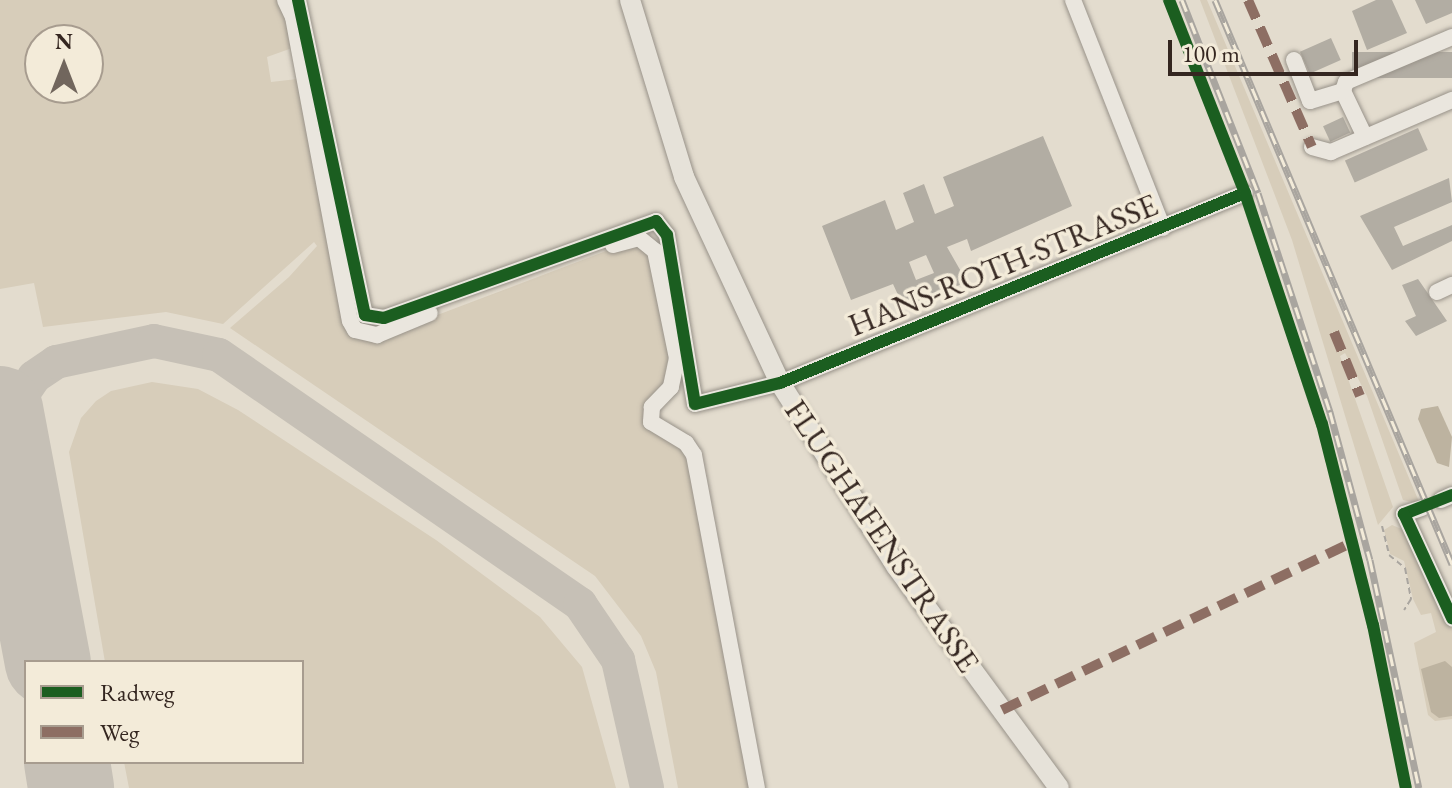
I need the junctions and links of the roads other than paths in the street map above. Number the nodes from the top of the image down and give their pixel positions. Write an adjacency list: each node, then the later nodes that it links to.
1 (285, 0): 16 (street)
2 (298, 0): 13 (street, HANS-ROTH-STRASSE)
3 (630, 0): 13 (main road, FLUGHAFENSTRASSE)
4 (1073, 0): 12 (street)
5 (1452, 37): 7 (street)
6 (1294, 60): 7 (street)
7 (1343, 91): 9 (street)
8 (1452, 100): 9 (street)
9 (1365, 137): 10 (street)
10 (1312, 147)
11 (1245, 193): 12 (street, HANS-ROTH-STRASSE)
12 (1163, 228): 13 (street, HANS-ROTH-STRASSE)
13 (780, 383): 17 (main road, FLUGHAFENSTRASSE)
14 (1422, 508): 15 (street)
15 (1452, 618)
16 (757, 788)
17 (1059, 788)

